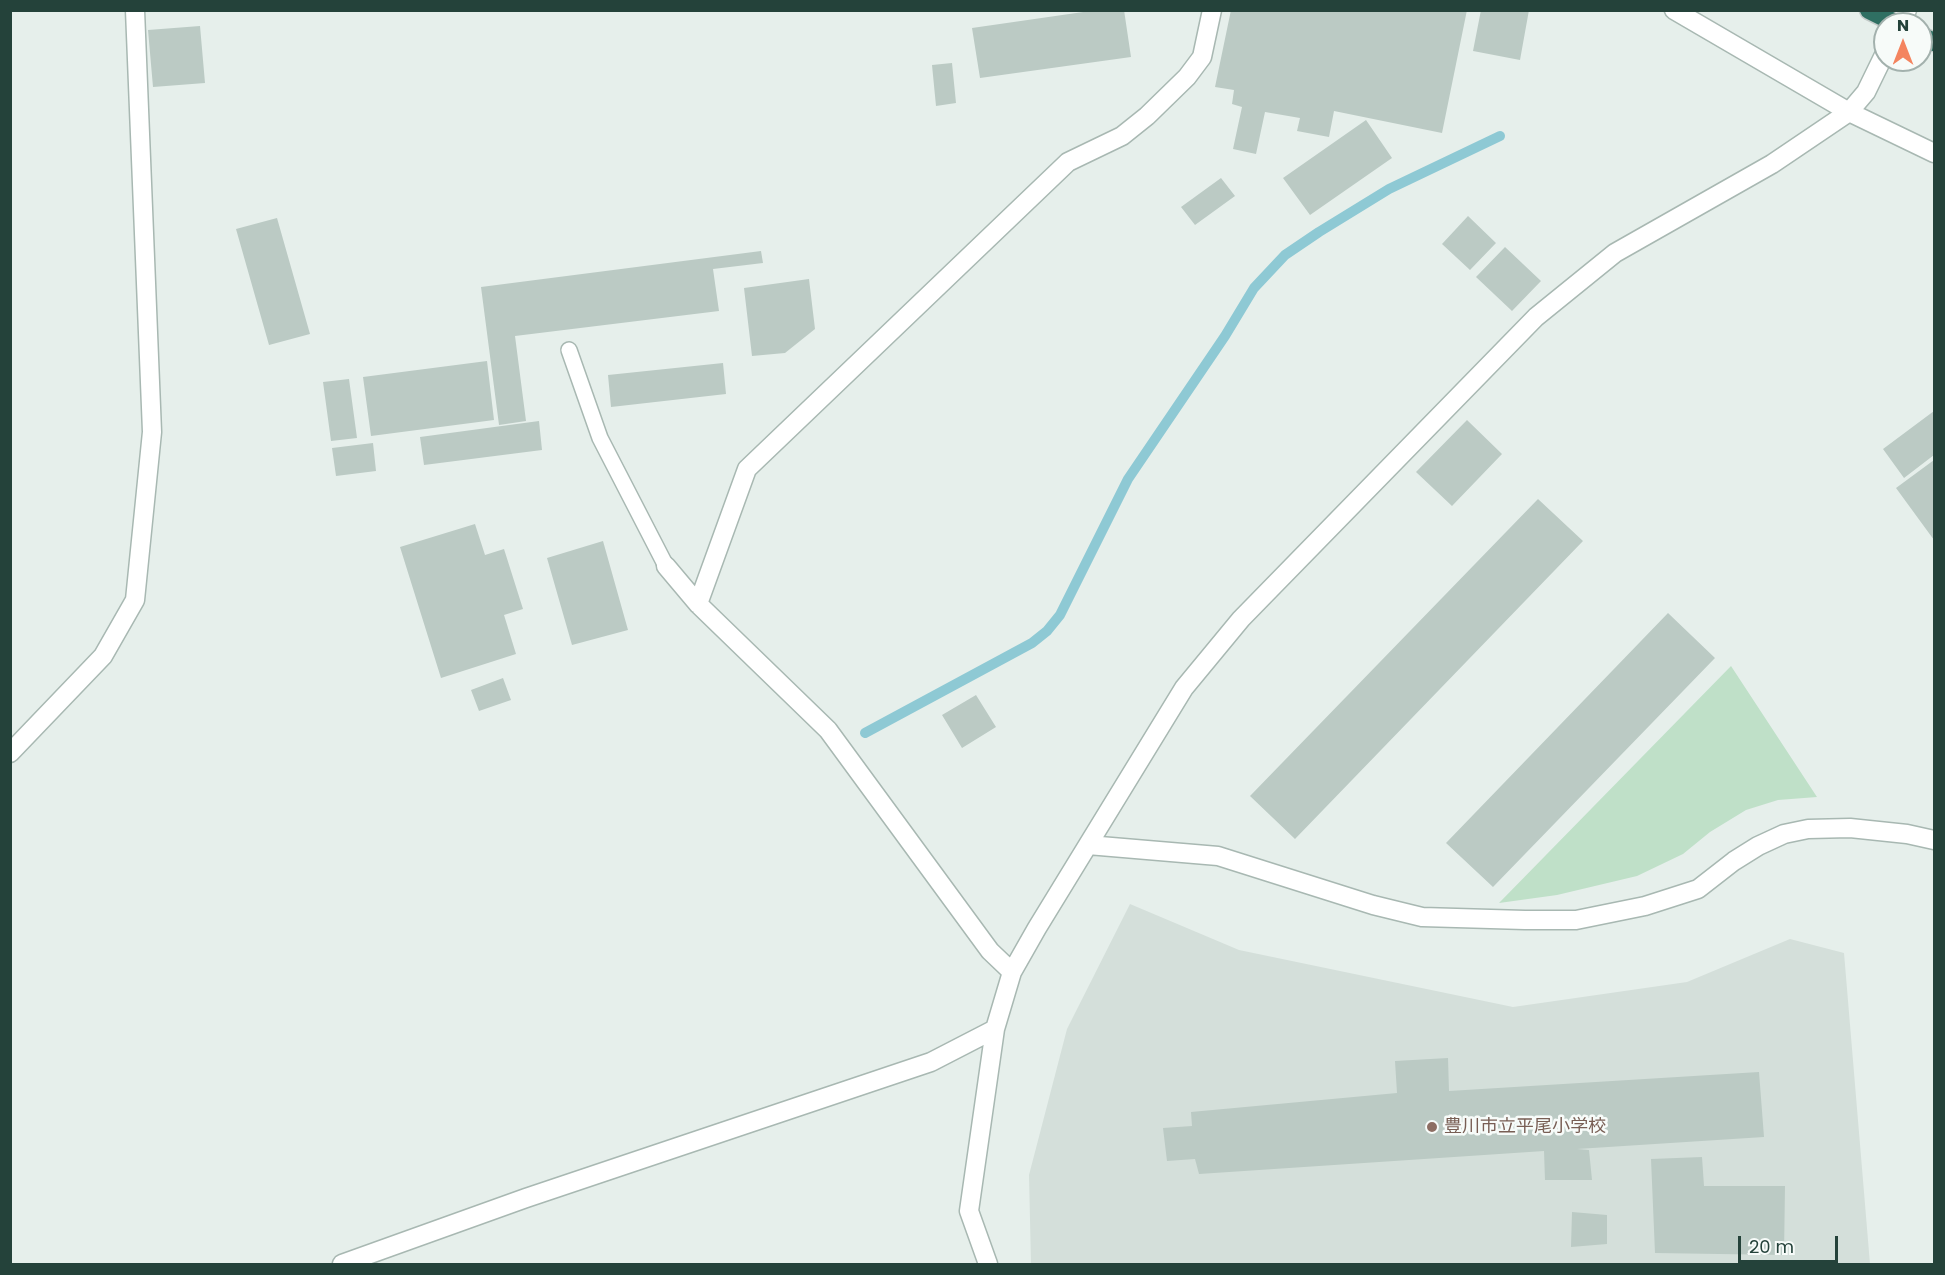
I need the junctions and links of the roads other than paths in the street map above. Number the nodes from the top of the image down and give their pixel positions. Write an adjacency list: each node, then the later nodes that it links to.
1 (135, 10): 10 (street)
2 (1212, 10): 9 (street)
3 (1674, 10): 5 (street)
4 (1876, 72): 5 (street)
5 (1849, 112): 6 (street); 12 (street)
6 (1935, 153)
7 (569, 350): 8 (lane)
8 (666, 566): 9 (street)
9 (698, 603): 13 (street)
10 (10, 753)
11 (1935, 840): 12 (street)
12 (1088, 845): 13 (street)
13 (1012, 972): 14 (street)
14 (995, 1029): 15 (street); 16 (street)
15 (342, 1264)
16 (988, 1264)

